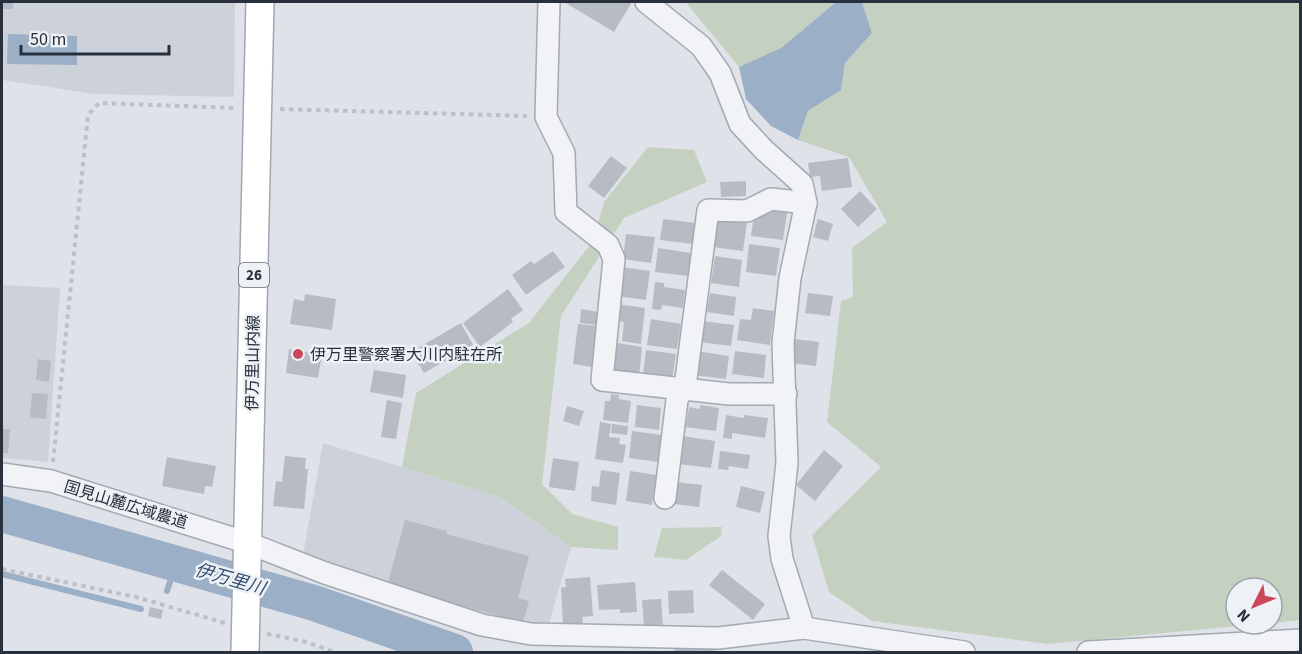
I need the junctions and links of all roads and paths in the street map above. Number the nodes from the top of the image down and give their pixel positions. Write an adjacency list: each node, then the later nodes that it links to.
1 (260, 2): 4 (main road, 伊万里山内線 / 26)
2 (549, 2): 5 (street)
3 (646, 2): 6 (street)
4 (258, 108): 5 (path); 10 (path); 12 (main road, 伊万里山内線 / 26)
5 (546, 117): 7 (street)
6 (806, 203): 7 (street); 8 (street)
7 (682, 389): 8 (street); 11 (street)
8 (786, 394): 14 (street)
9 (2, 474): 10 (street, 国見山麓広域農道)
10 (51, 481): 12 (street, 国見山麓広域農道)
11 (664, 498)
12 (248, 546): 14 (street, 国見山麓広域農道); 15 (main road, 伊万里山内線 / 26)
13 (2, 569): 15 (path)
14 (804, 628): 18 (street, 国見山麓広域農道)
15 (246, 635): 17 (path)
16 (1300, 642): 19 (street)
17 (335, 652)
18 (964, 652)
19 (1088, 652)

